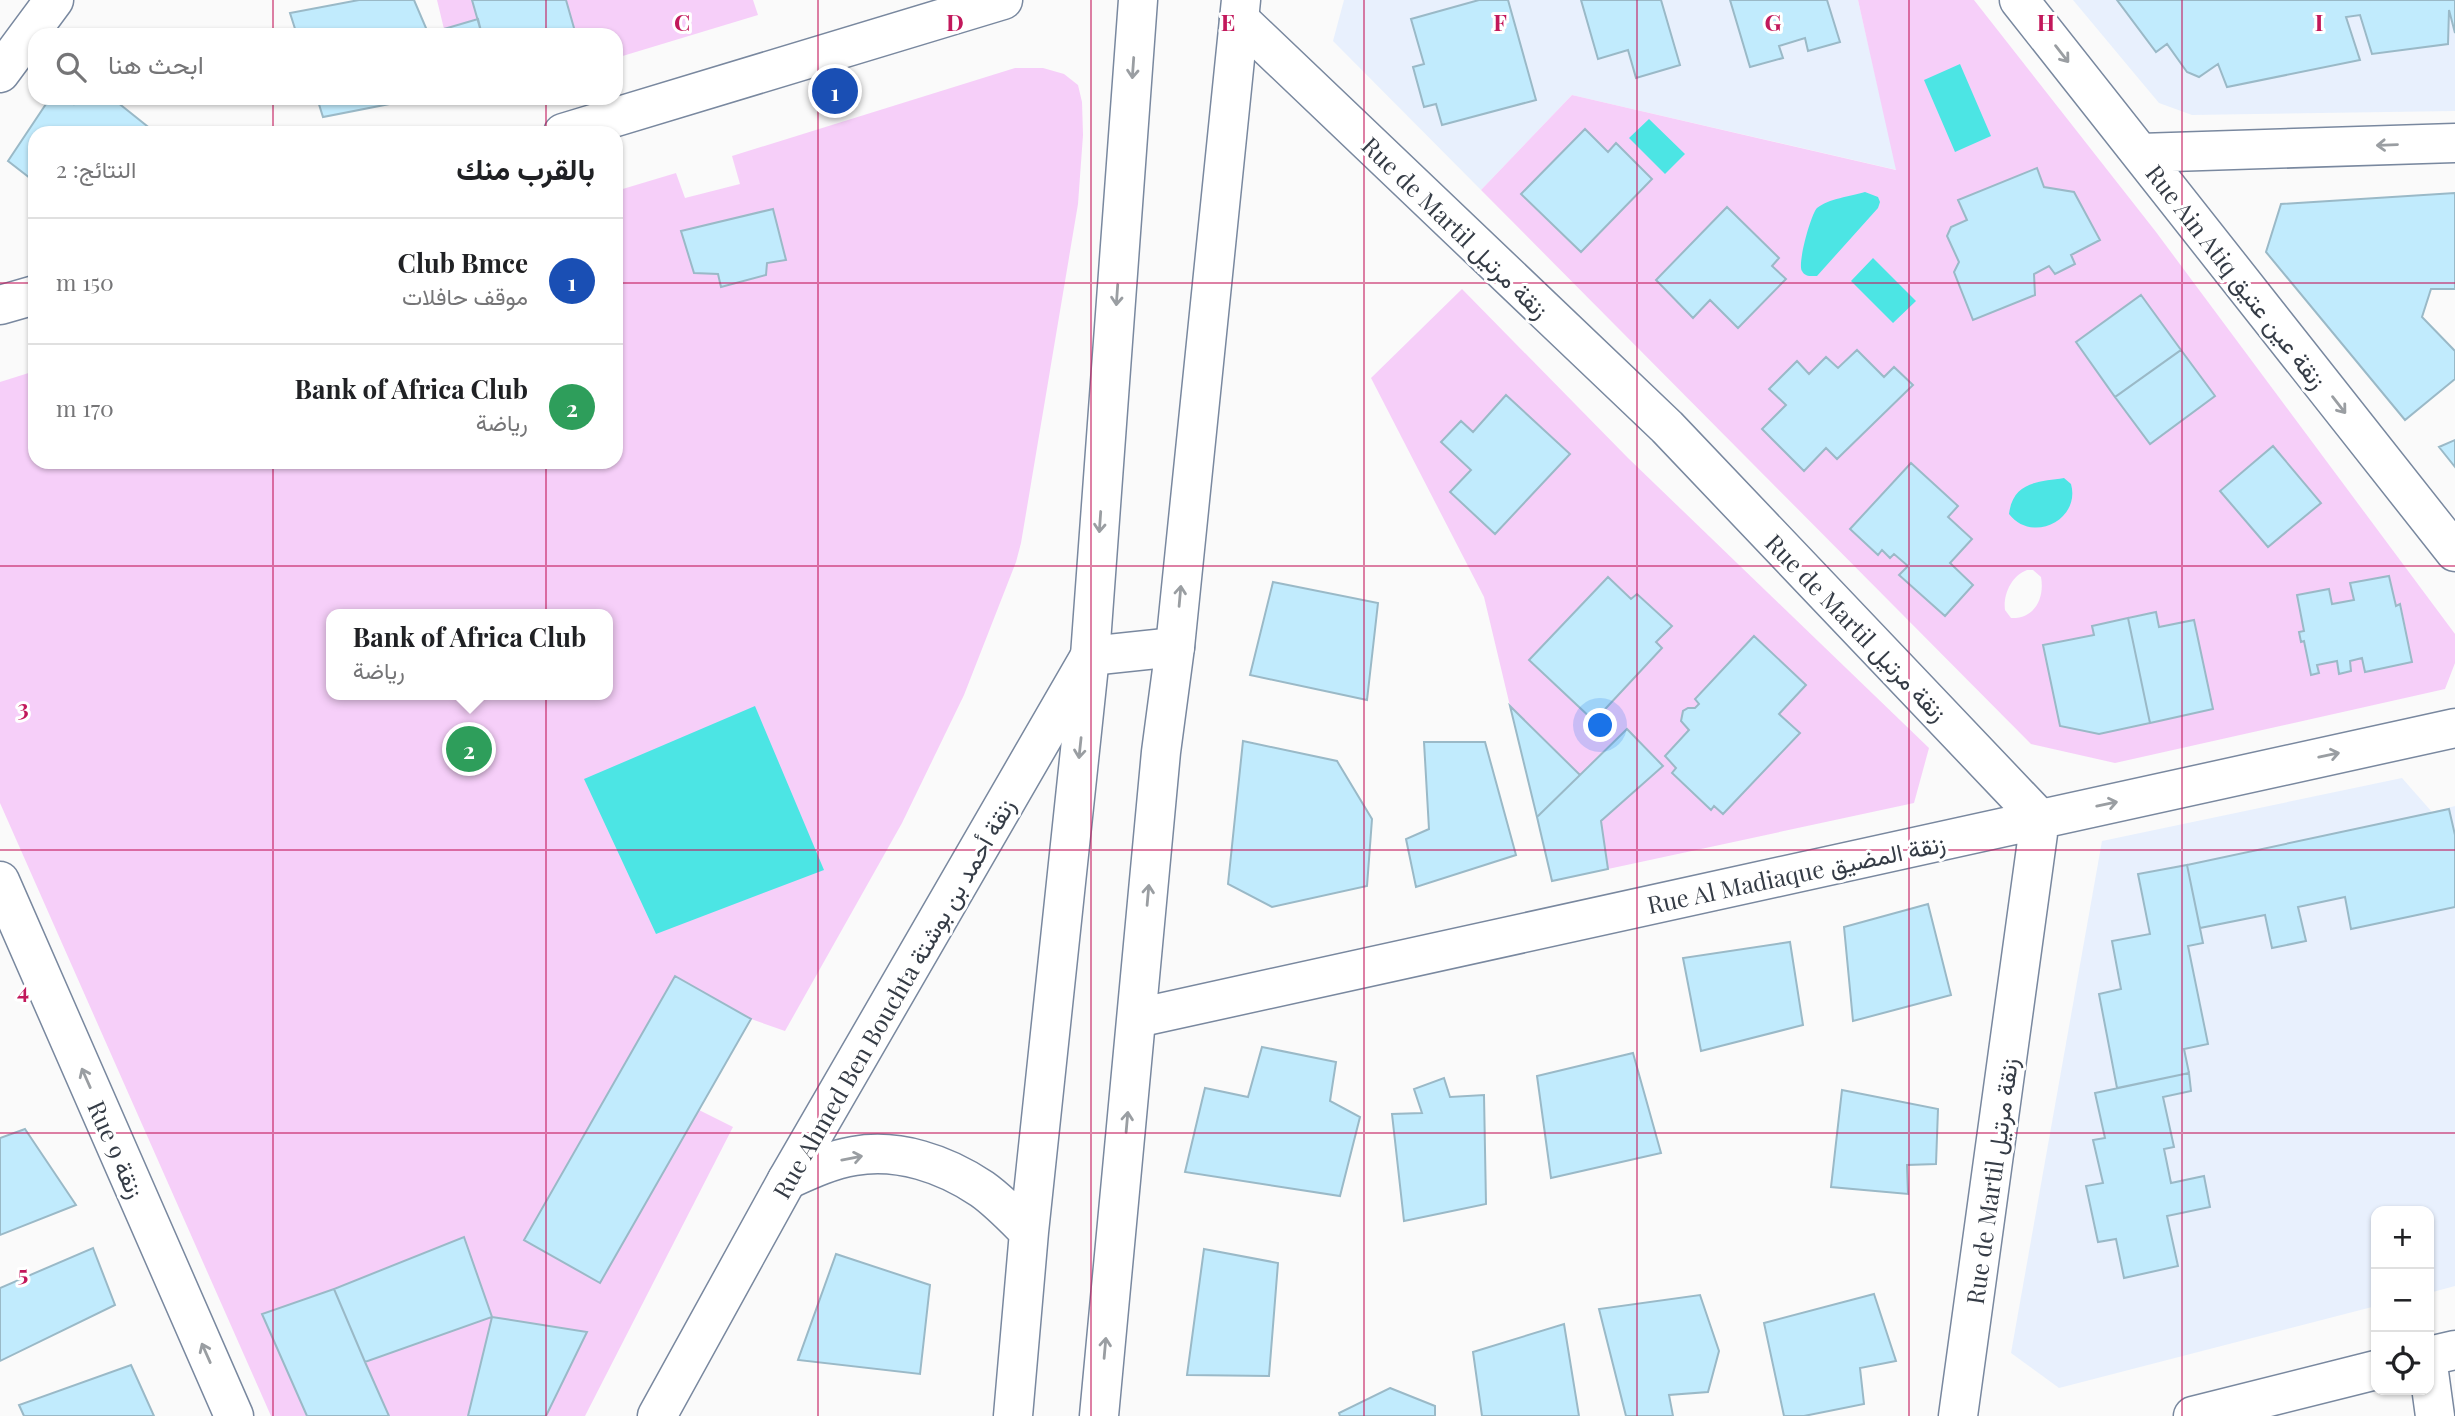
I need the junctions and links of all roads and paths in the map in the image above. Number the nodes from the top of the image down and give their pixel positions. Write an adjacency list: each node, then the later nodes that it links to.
1 (54, 0): 6 (street)
2 (1003, 0): 9 (street)
3 (1138, 0): 16 (street, one-way to 16)
4 (2019, 0): 11 (street, Rue Ain Atiq زنقة عين عتيق, one-way to 11)
5 (1240, 10): 15 (street, one-way to 5); 18 (street, Rue de Martil زنقة مرتيل)
6 (33, 28)
7 (28, 35): 8 (street)
8 (0, 73)
9 (586, 126)
10 (2455, 143): 11 (street, one-way to 11)
11 (2140, 153): 14 (street, Rue Ain Atiq زنقة عين عتيق, one-way to 14)
12 (28, 297): 13 (street)
13 (0, 305)
14 (2455, 552)
15 (1175, 647): 16 (street); 20 (street, one-way to 15)
16 (1090, 656): 21 (street, Rue Ahmed Ben Bouchta زنقة أحمد بن بوشتة); 22 (street, one-way to 22)
17 (2455, 728): 18 (street, Rue Al Madiaque زنقة المضيق, one-way to 17)
18 (2040, 819): 20 (street, Rue Al Madiaque زنقة المضيق); 32 (street, Rue de Martil زنقة مرتيل)
19 (0, 881): 28 (street, Rue 9 زنقة, one-way to 19)
20 (1137, 1018): 31 (street, one-way to 20)
21 (788, 1180): 22 (street, one-way to 22); 29 (street, Rue Ahmed Ben Bouchta زنقة أحمد بن بوشتة)
22 (1030, 1233): 30 (street)
23 (2455, 1350): 24 (street)
24 (2434, 1355)
25 (2371, 1371): 27 (street)
26 (2432, 1395): 33 (street)
27 (2209, 1414)
28 (233, 1416)
29 (657, 1416)
30 (1013, 1416)
31 (1099, 1416)
32 (1958, 1416)
33 (2435, 1416)

